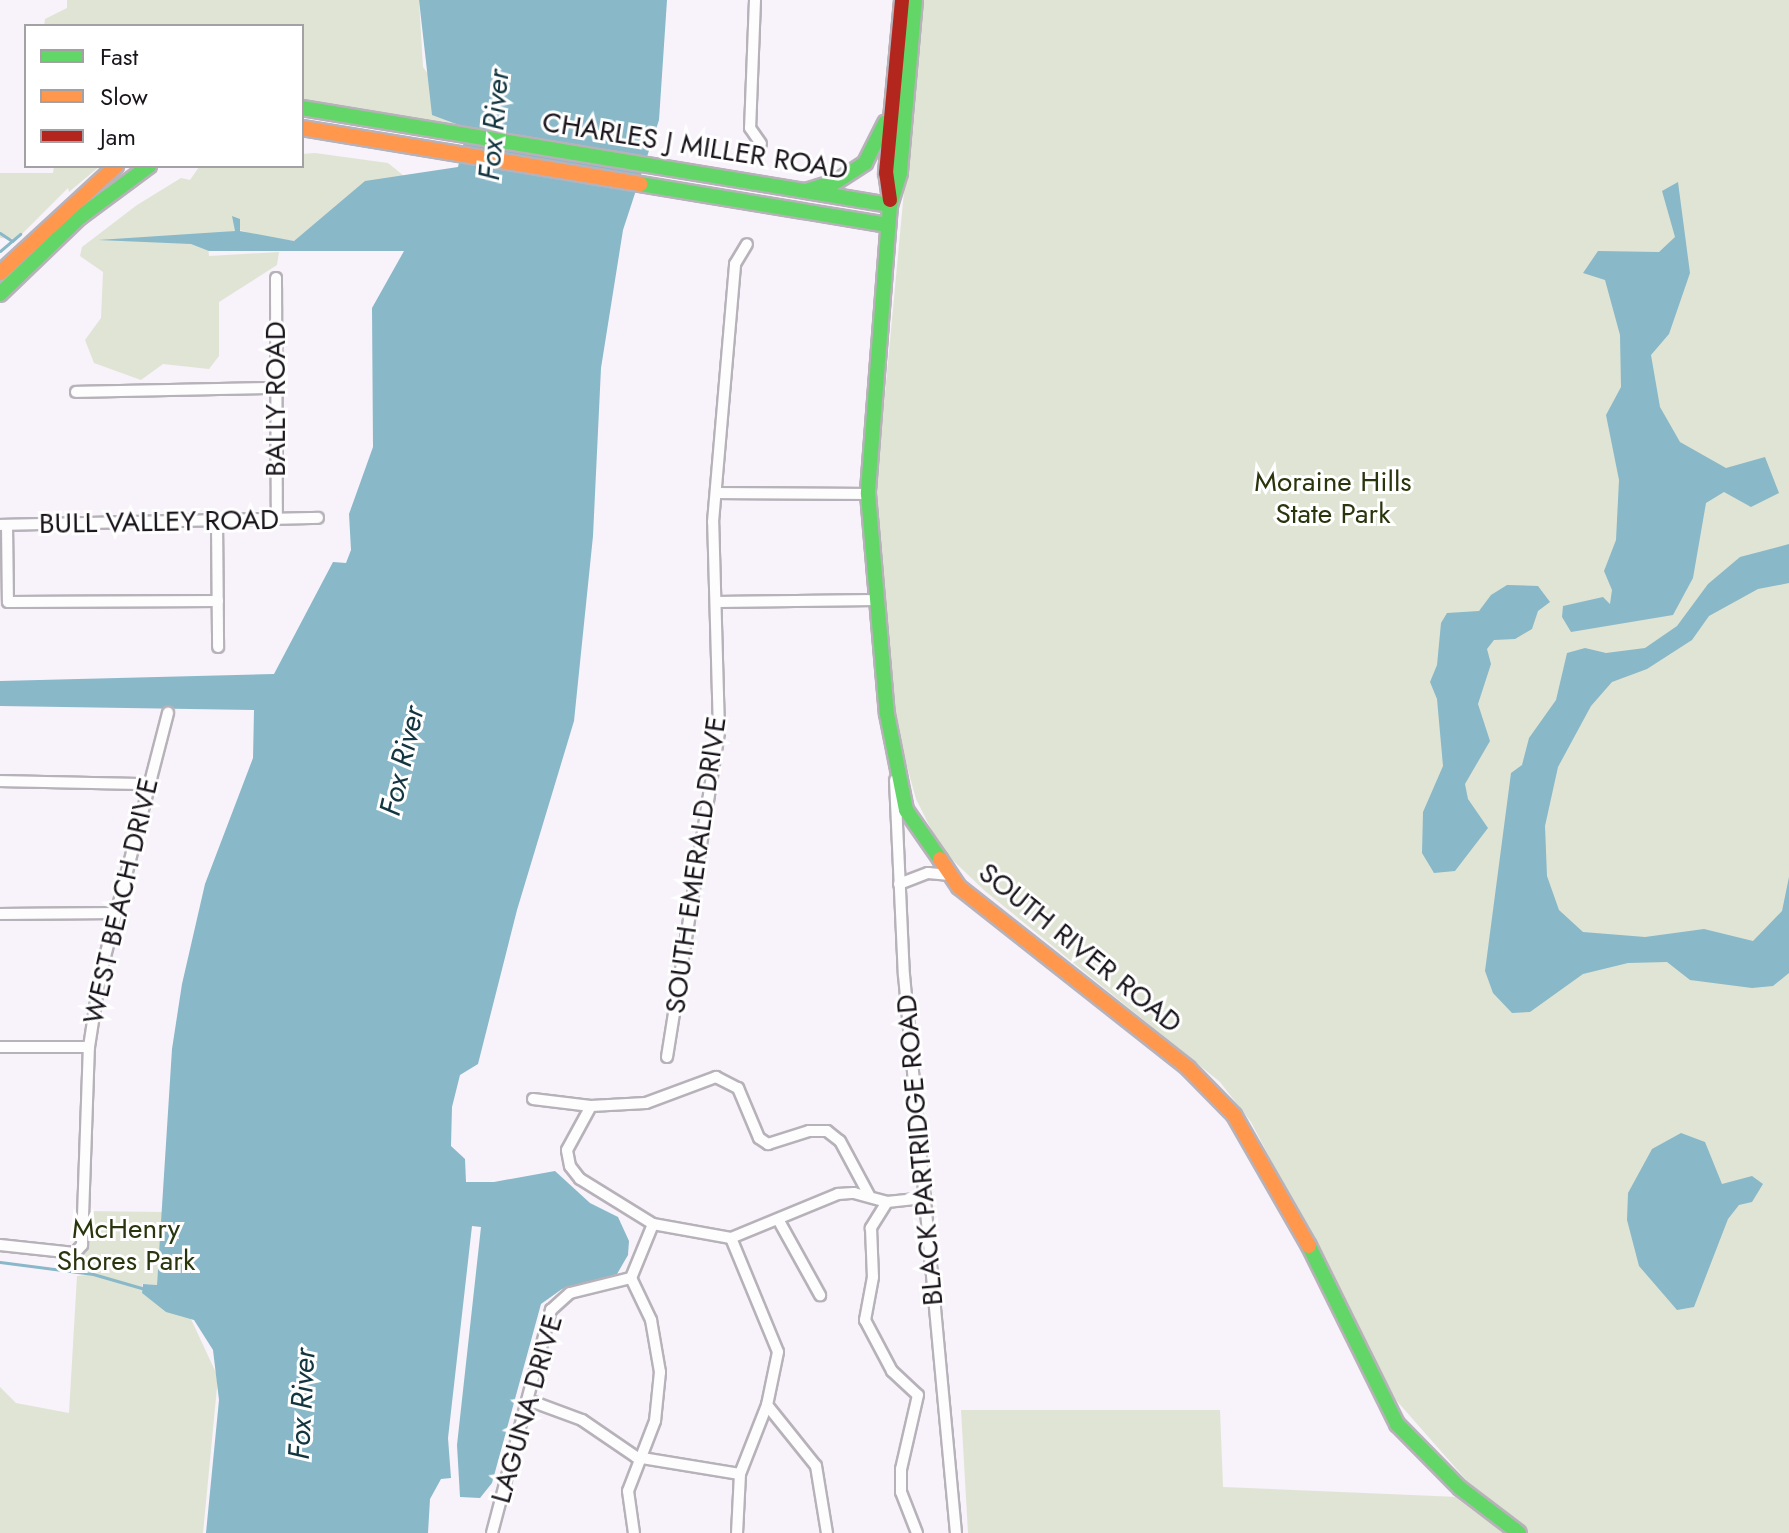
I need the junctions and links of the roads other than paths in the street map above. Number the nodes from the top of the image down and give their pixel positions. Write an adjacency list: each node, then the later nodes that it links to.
1 (755, 0): 7 (street)
2 (902, 0): 4 (street, SOUTH RIVER ROAD)
3 (915, 0): 11 (street, SOUTH RIVER ROAD)
4 (894, 96): 10 (street); 11 (street, SOUTH RIVER ROAD)
5 (304, 108): 10 (street, CHARLES J MILLER ROAD)
6 (304, 128): 12 (street, CHARLES J MILLER ROAD)
7 (761, 144)
8 (114, 168): 14 (street)
9 (146, 168): 16 (street)
10 (808, 191): 11 (street, CHARLES J MILLER ROAD)
11 (890, 205): 12 (street, SOUTH RIVER ROAD)
12 (888, 225): 20 (street, SOUTH RIVER ROAD)
13 (747, 244): 19 (street, SOUTH EMERALD DRIVE)
14 (0, 273)
15 (276, 278): 17 (street, BALLY ROAD)
16 (0, 294)
17 (275, 388): 18 (street); 22 (street, BALLY ROAD)
18 (76, 392)
19 (717, 493): 20 (street); 27 (street, SOUTH EMERALD DRIVE)
20 (868, 494): 25 (street, SOUTH RIVER ROAD)
21 (318, 518): 22 (street, BULL VALLEY ROAD)
22 (277, 519): 23 (street, BULL VALLEY ROAD)
23 (217, 520): 24 (street, BULL VALLEY ROAD); 26 (street)
24 (4, 525): 26 (street)
25 (875, 600): 27 (street); 30 (street, SOUTH RIVER ROAD)
26 (218, 601): 28 (street)
27 (716, 602): 39 (street, SOUTH EMERALD DRIVE)
28 (218, 647)
29 (168, 713): 32 (street, WEST BEACH DRIVE)
30 (894, 766): 33 (street, SOUTH RIVER ROAD); 34 (street, BLACK PARTRIDGE ROAD)
31 (0, 781): 32 (street)
32 (146, 784): 35 (street, WEST BEACH DRIVE)
33 (950, 875): 34 (street); 63 (street, SOUTH RIVER ROAD)
34 (899, 884): 43 (street, BLACK PARTRIDGE ROAD)
35 (114, 913): 36 (street); 38 (street, WEST BEACH DRIVE)
36 (0, 914)
37 (0, 1047): 38 (street)
38 (89, 1047): 48 (street, WEST BEACH DRIVE)
39 (667, 1057)
40 (533, 1099): 41 (street)
41 (591, 1106): 42 (street); 46 (street)
42 (869, 1195): 44 (street); 45 (street)
43 (924, 1198): 44 (street); 51 (street, BLACK PARTRIDGE ROAD)
44 (887, 1202): 52 (street)
45 (779, 1221): 47 (street); 50 (street)
46 (653, 1224): 47 (street); 49 (street)
47 (731, 1238): 54 (street)
48 (0, 1245)
49 (631, 1278): 53 (street, LAGUNA DRIVE); 55 (street)
50 (820, 1295)
51 (941, 1393): 52 (street); 62 (street, BLACK PARTRIDGE ROAD)
52 (918, 1395): 61 (street)
53 (528, 1400): 55 (street); 57 (street, LAGUNA DRIVE)
54 (767, 1405): 56 (street); 60 (street)
55 (636, 1457): 56 (street); 58 (street)
56 (740, 1474): 59 (street)
57 (492, 1533)
58 (634, 1533)
59 (737, 1533)
60 (827, 1533)
61 (917, 1533)
62 (956, 1533)
63 (1519, 1533)

